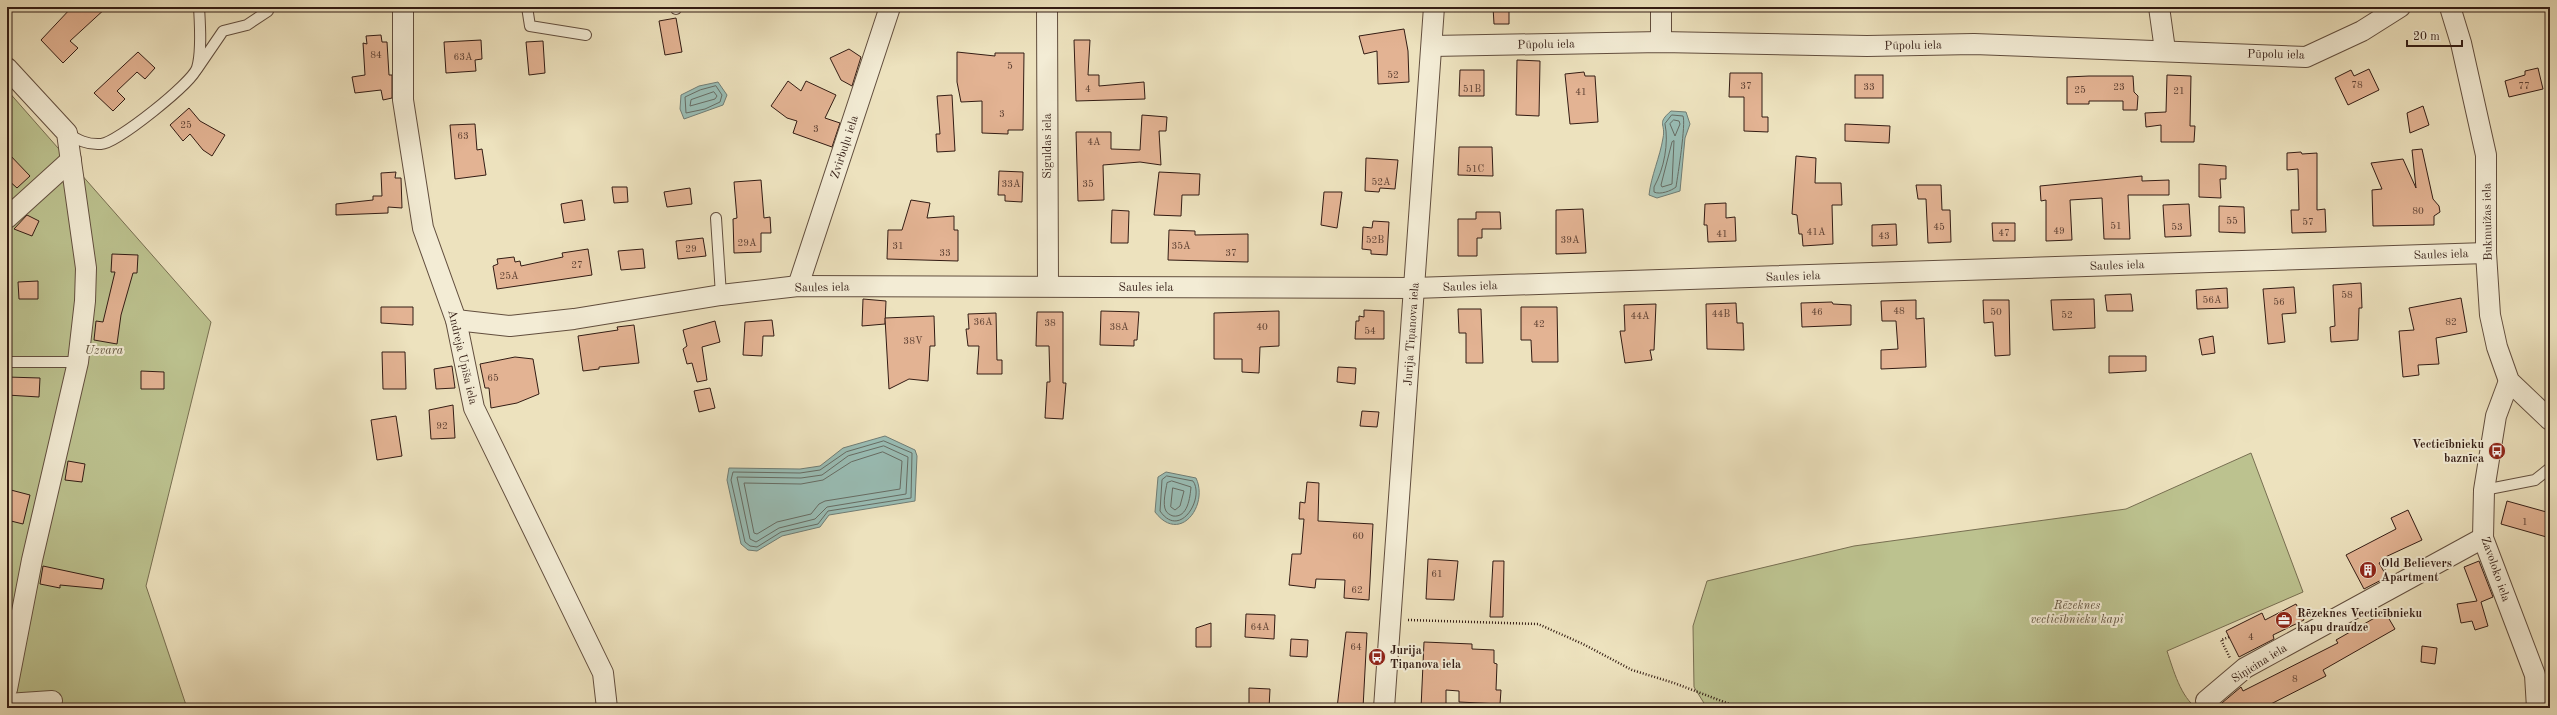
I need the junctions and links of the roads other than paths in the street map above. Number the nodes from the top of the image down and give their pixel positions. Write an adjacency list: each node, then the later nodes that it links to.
1 (200, 7): 17 (lane)
2 (403, 7): 27 (street, Andreja Upīša iela)
3 (527, 7): 12 (lane)
4 (890, 7): 23 (street, Zvirbuļu iela)
5 (1047, 7): 24 (street, Siguldas iela)
6 (1434, 7): 14 (street, Jurija Tiņanova iela)
7 (1661, 7): 13 (street)
8 (2159, 7): 15 (street)
9 (2400, 7): 15 (street, Pūpolu iela)
10 (2450, 7): 22 (street, Bukmuižas iela)
11 (268, 11): 17 (lane)
12 (586, 35)
13 (1661, 42): 14 (street, Pūpolu iela); 15 (street, Pūpolu iela)
14 (1432, 46): 25 (street, Jurija Tiņanova iela)
15 (2165, 50)
16 (7, 68): 18 (street)
17 (197, 68): 18 (lane)
18 (67, 133): 19 (street)
19 (71, 160): 20 (street); 29 (street)
20 (7, 218)
21 (716, 218): 26 (lane)
22 (2486, 253): 25 (street, Saules iela); 30 (street, Bukmuižas iela)
23 (798, 286): 24 (street, Saules iela); 26 (street, Saules iela)
24 (1048, 286): 25 (street, Saules iela)
25 (1414, 288): 40 (street, Jurija Tiņanova iela)
26 (721, 295): 27 (street, Saules iela)
27 (456, 320): 39 (street, Andreja Upīša iela)
28 (7, 362): 29 (lane)
29 (78, 362): 35 (street)
30 (2509, 381): 31 (street, Bukmuižas iela); 33 (street, Zavoloko iela)
31 (2550, 420)
32 (2550, 468): 33 (lane)
33 (2484, 490): 34 (street, Zavoloko iela)
34 (2483, 538): 37 (street, Siņicina iela); 41 (street, Zavoloko iela)
35 (7, 689)
36 (52, 701): 38 (street)
37 (2206, 701)
38 (7, 704)
39 (607, 708)
40 (1384, 708)
41 (2537, 708)

